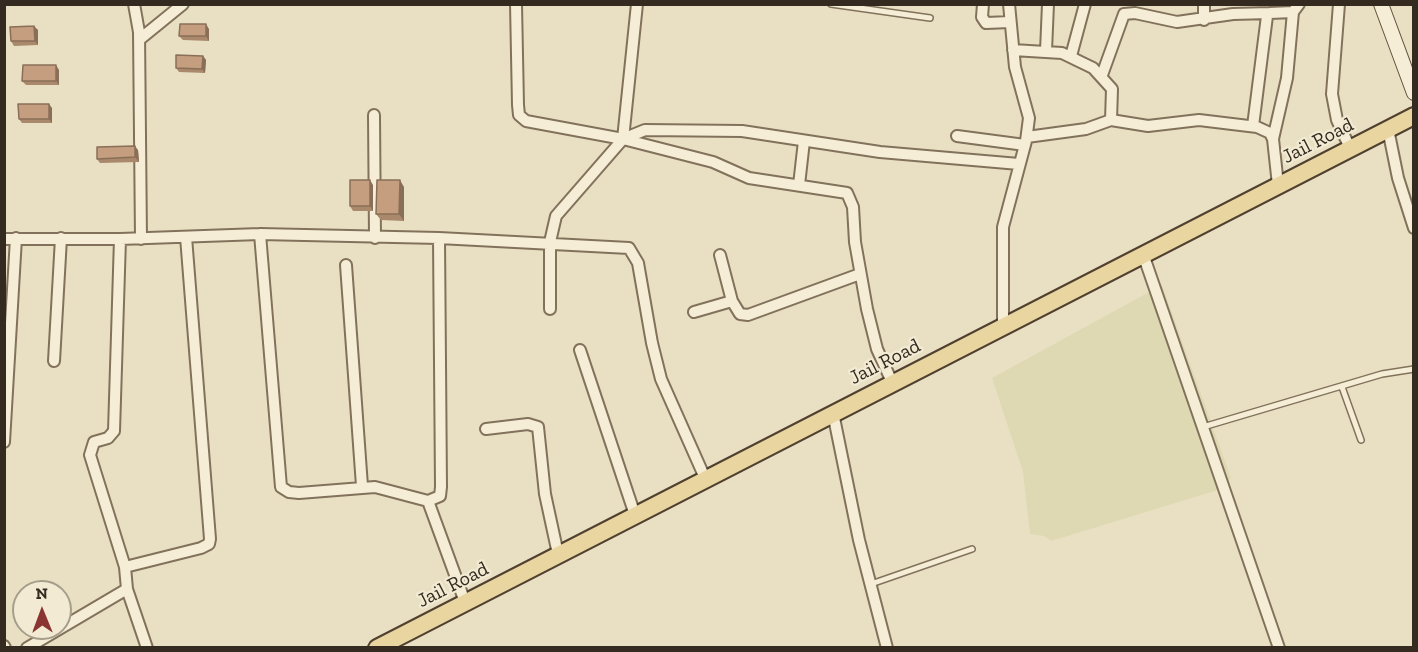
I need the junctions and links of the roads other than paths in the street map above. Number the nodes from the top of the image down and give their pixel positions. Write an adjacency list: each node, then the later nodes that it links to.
1 (134, 4): 21 (street)
2 (183, 4): 21 (street)
3 (637, 4): 33 (street)
4 (831, 4): 18 (lane)
5 (983, 4): 20 (street)
6 (1009, 4): 20 (street)
7 (1048, 4): 23 (street)
8 (1085, 4): 24 (street)
9 (1149, 4): 17 (street)
10 (1204, 4): 19 (street)
11 (1339, 4): 37 (street)
12 (1381, 4): 26 (street)
13 (518, 6): 33 (street)
14 (1296, 8): 16 (street); 34 (street)
15 (1124, 9): 17 (street); 25 (street)
16 (1270, 13): 19 (street); 30 (street)
17 (1149, 16): 19 (street)
18 (930, 18)
19 (1204, 20)
20 (1010, 22): 22 (street)
21 (140, 39): 46 (street)
22 (1013, 50): 23 (street); 36 (street)
23 (1046, 51): 24 (street)
24 (1071, 56): 25 (street)
25 (1101, 75): 29 (street)
26 (1413, 93)
27 (374, 114): 47 (street)
28 (1413, 116): 31 (main road, Jail Road)
29 (1111, 120): 30 (street); 36 (street)
30 (1253, 126): 34 (street)
31 (1388, 129): 37 (main road, Jail Road); 41 (street)
32 (957, 136): 36 (street)
33 (623, 139): 35 (street); 39 (street); 50 (street)
34 (1273, 139): 40 (street)
35 (804, 141): 38 (street); 39 (street)
36 (1026, 141): 38 (street)
37 (1350, 148): 40 (main road, Jail Road)
38 (1019, 164): 58 (street)
39 (799, 185): 54 (street)
40 (1278, 185): 51 (main road, Jail Road)
41 (1413, 228)
42 (260, 234): 43 (street); 47 (street); 70 (street)
43 (186, 237): 46 (street); 75 (street)
44 (10, 238): 45 (street); 68 (street)
45 (61, 238): 49 (street); 60 (street)
46 (141, 238): 49 (street)
47 (375, 238): 48 (street)
48 (439, 238): 50 (street); 71 (street)
49 (120, 239): 75 (street)
50 (550, 242): 56 (street); 69 (street)
51 (1143, 254): 58 (main road, Jail Road); 65 (street)
52 (720, 255): 55 (street)
53 (346, 265): 70 (street)
54 (860, 274): 55 (street); 62 (street)
55 (732, 301): 57 (street)
56 (550, 309)
57 (694, 312)
58 (1003, 326): 62 (main road, Jail Road)
59 (580, 350): 72 (street)
60 (54, 361)
61 (1413, 369): 63 (lane)
62 (892, 382): 64 (main road, Jail Road)
63 (1342, 387): 65 (lane); 67 (lane)
64 (833, 412): 69 (main road, Jail Road); 76 (street)
65 (1203, 427): 83 (street)
66 (486, 429): 74 (street)
67 (1361, 440)
68 (4, 442)
69 (705, 478): 72 (main road, Jail Road)
70 (362, 486): 71 (street)
71 (428, 501): 78 (street)
72 (634, 515): 74 (main road, Jail Road)
73 (972, 549): 76 (lane)
74 (558, 554): 78 (main road, Jail Road)
75 (125, 567): 77 (street)
76 (869, 585): 82 (street)
77 (127, 589): 79 (street); 80 (street)
78 (465, 602): 81 (main road, Jail Road)
79 (27, 648)
80 (147, 648)
81 (377, 648)
82 (887, 648)
83 (1279, 648)

